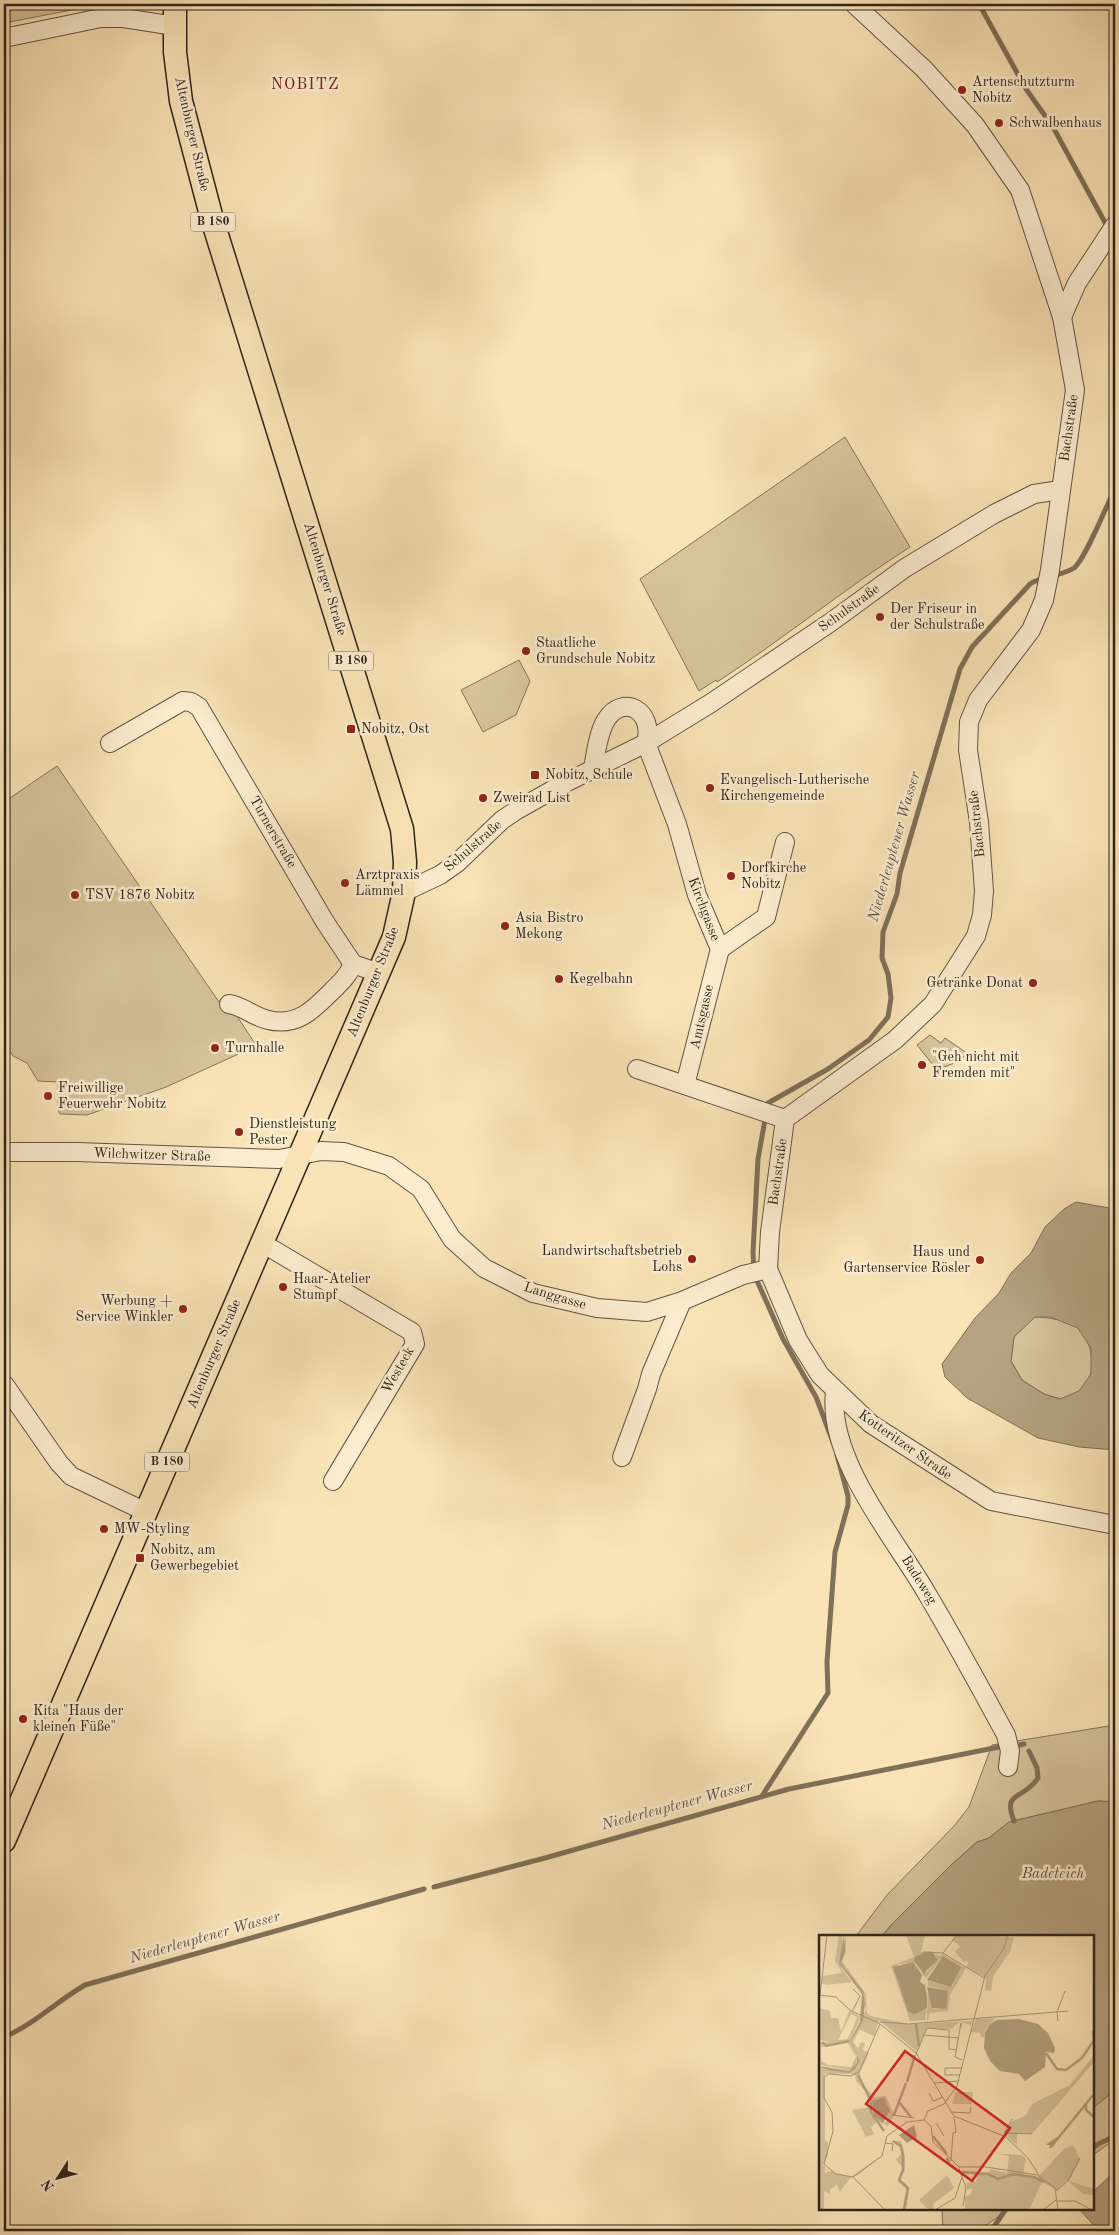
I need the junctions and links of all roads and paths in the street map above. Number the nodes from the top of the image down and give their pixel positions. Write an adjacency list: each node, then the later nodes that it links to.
1 (175, 4): 3 (main road, Altenburger Straße / B 180)
2 (854, 4): 6 (street, Bachstraße)
3 (175, 26): 4 (street); 12 (main road, Altenburger Straße / B 180)
4 (4, 38)
5 (1112, 230): 6 (street)
6 (1062, 317): 7 (street, Bachstraße)
7 (1060, 490): 9 (street, Schulstraße); 19 (street, Bachstraße)
8 (110, 743): 14 (street, Turnerstraße)
9 (646, 743): 10 (street, Schulstraße); 10 (street); 13 (street, Kirchgasse)
10 (592, 768): 12 (street, Schulstraße)
11 (785, 842): 13 (street, Kirchgasse)
12 (404, 892): 15 (main road, Altenburger Straße / B 180)
13 (720, 949): 18 (street, Amtsgasse)
14 (353, 964): 15 (street); 16 (street)
15 (379, 973): 21 (main road, Altenburger Straße / B 180)
16 (228, 1004)
17 (637, 1069): 18 (street)
18 (685, 1085): 19 (street)
19 (773, 1114): 23 (street, Bachstraße)
20 (4, 1152): 21 (street, Wilchwitzer Straße)
21 (300, 1156): 22 (main road, Altenburger Straße / B 180); 24 (street, Langgasse)
22 (262, 1242): 28 (street, Westeck); 29 (main road, Altenburger Straße / B 180)
23 (759, 1271): 24 (street, Langgasse); 26 (street, Kotteritzer Straße)
24 (682, 1301): 27 (street)
25 (4, 1384): 29 (street)
26 (835, 1392): 30 (street, Kotteritzer Straße); 31 (street, Badeweg)
27 (622, 1457)
28 (333, 1480)
29 (146, 1512): 32 (main road, Altenburger Straße / B 180)
30 (1115, 1525)
31 (1008, 1767)
32 (4, 1841)

